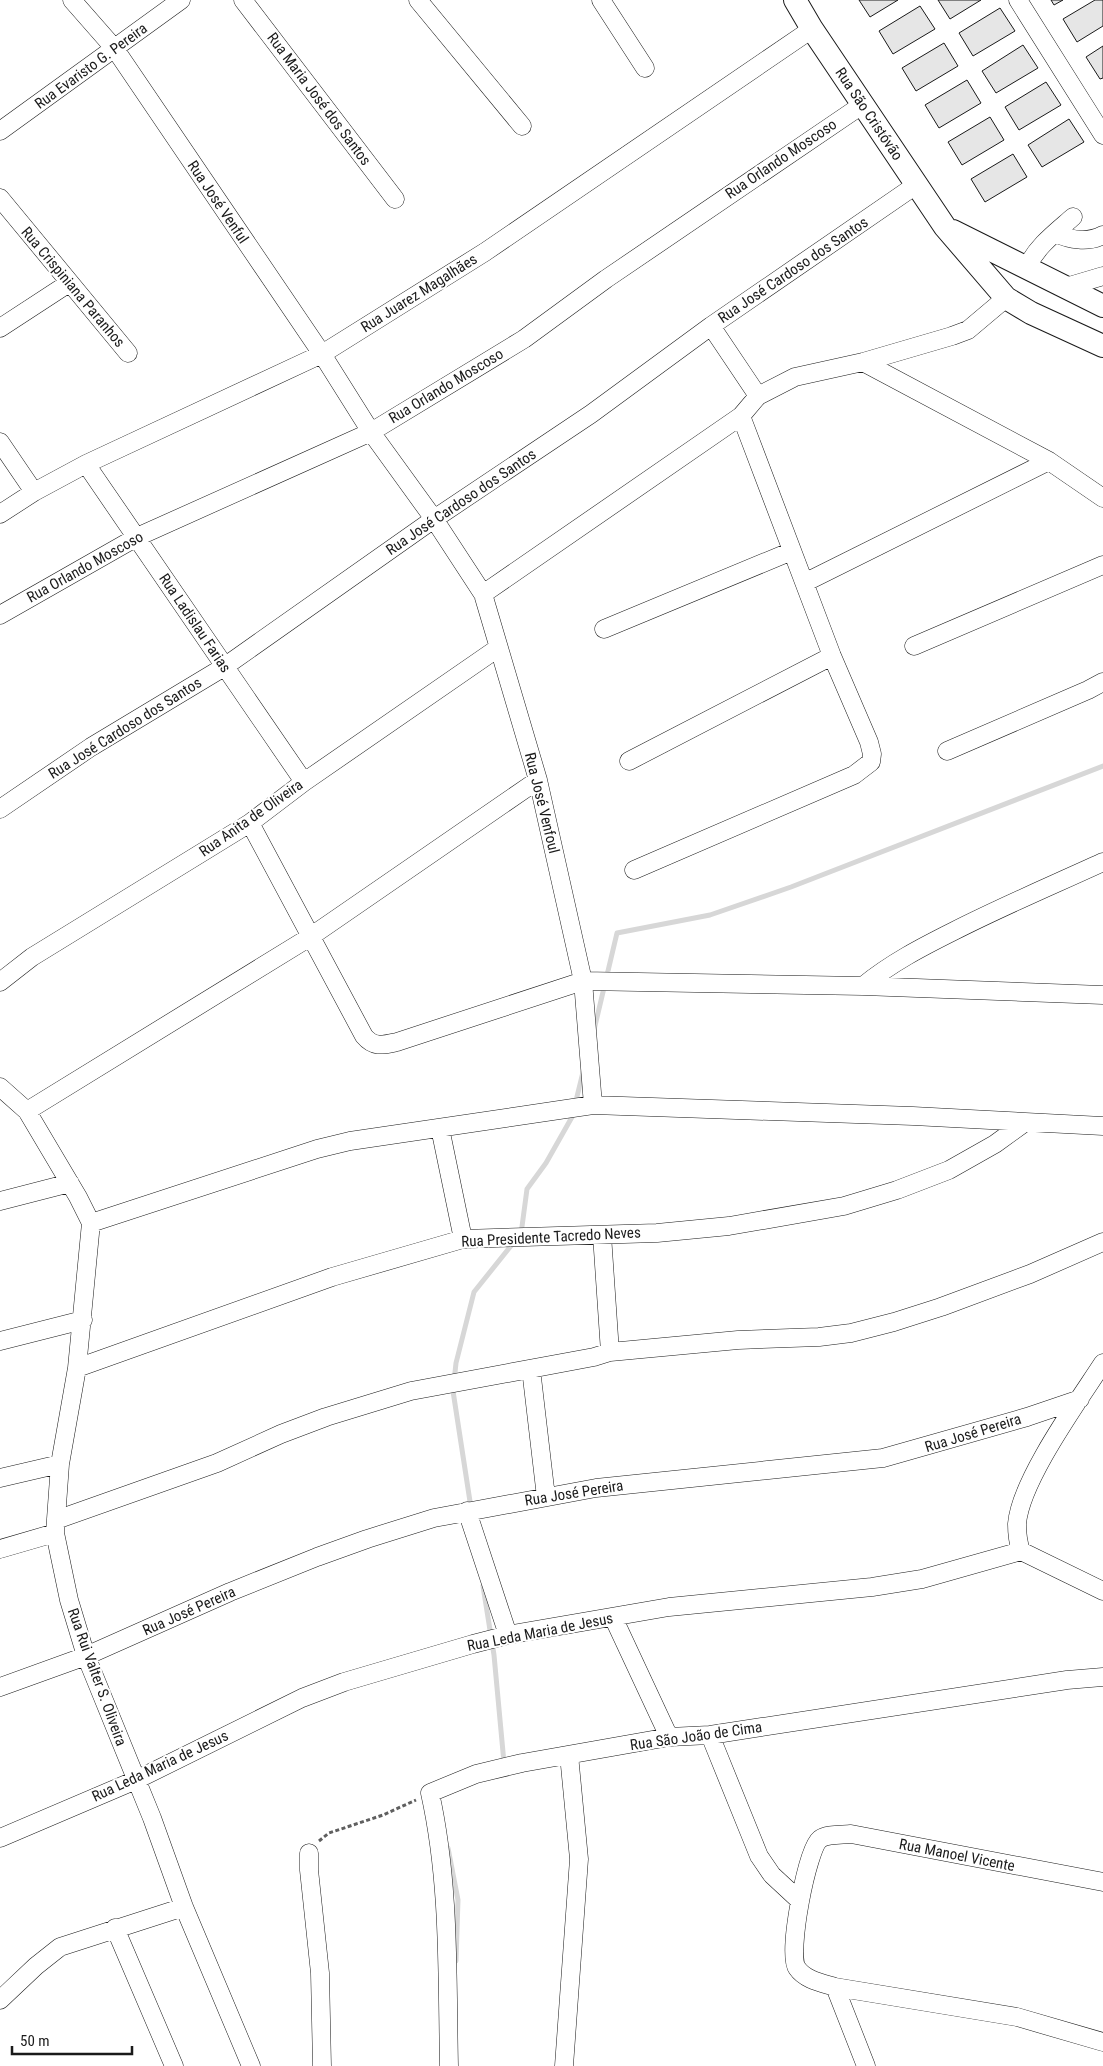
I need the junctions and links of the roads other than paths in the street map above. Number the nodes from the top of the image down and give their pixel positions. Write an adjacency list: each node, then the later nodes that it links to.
1 (72, 0): 9 (street, Rua José Venful)
2 (181, 0): 9 (street, Rua Evaristo G. Pereira)
3 (243, 0): 17 (street, Rua Maria José dos Santos)
4 (418, 0): 12 (street)
5 (601, 0): 10 (street)
6 (795, 0): 8 (main road, Rua São Cristóvão)
7 (1018, 0): 14 (street)
8 (812, 29): 11 (main road, Rua São Cristóvão); 32 (street, Rua Juarez Magalhães)
9 (114, 49): 13 (street, Rua Evaristo G. Pereira); 32 (street, Rua José Venful)
10 (645, 68)
11 (862, 105): 15 (main road, Rua São Cristóvão); 36 (street, Rua Orlando Moscoso)
12 (522, 126)
13 (0, 131)
14 (1103, 135)
15 (916, 185): 19 (main road, Rua São Cristóvão); 28 (street, Rua José Cardoso dos Santos)
16 (0, 198): 24 (street, Rua Crispiniana Paranhos)
17 (395, 198)
18 (1073, 217): 20 (street)
19 (945, 227): 22 (main road, Rua São Cristóvão); 26 (main road, Rua São Cristóvão)
20 (1055, 233): 21 (street); 22 (street)
21 (1103, 235)
22 (1026, 267): 25 (main road, Rua São Cristóvão); 26 (main road)
23 (1103, 276): 25 (street)
24 (69, 283): 29 (street); 31 (street, Rua Crispiniana Paranhos)
25 (1066, 287): 27 (main road, Rua São Cristóvão)
26 (1006, 298): 30 (main road, Rua São Cristóvão); 33 (street)
27 (1103, 306)
28 (711, 326): 34 (street); 43 (street, Rua José Cardoso dos Santos)
29 (0, 328)
30 (1098, 339)
31 (128, 353)
32 (322, 354): 36 (street, Rua José Venful); 39 (street, Rua Juarez Magalhães)
33 (863, 362): 34 (street); 38 (street)
34 (758, 396): 35 (street)
35 (742, 416): 45 (street); 48 (street)
36 (371, 432): 43 (street, Rua José Venfoul); 44 (street, Rua Orlando Moscoso)
37 (0, 442): 40 (street)
38 (1049, 461): 41 (street); 47 (street)
39 (86, 464): 40 (street, Rua Juarez Magalhães); 44 (street, Rua Ladislau Farias)
40 (34, 492): 42 (street, Rua Juarez Magalhães)
41 (1103, 498)
42 (0, 514)
43 (434, 519): 48 (street, Rua José Venfoul); 54 (street, Rua José Cardoso dos Santos)
44 (137, 537): 49 (street, Rua Orlando Moscoso); 54 (street, Rua Ladislau Farias)
45 (792, 551): 47 (street); 50 (street)
46 (1103, 565): 51 (street)
47 (806, 582): 53 (street)
48 (483, 594): 52 (street, Rua José Venfoul)
49 (0, 615)
50 (604, 629)
51 (914, 646)
52 (498, 648): 58 (street, Rua José Venfoul); 59 (street, Rua Anita de Oliveira)
53 (832, 656): 57 (street); 63 (street)
54 (224, 667): 59 (street, Rua Ladislau Farias); 60 (street, Rua José Cardoso dos Santos)
55 (1103, 682): 56 (street)
56 (947, 751)
57 (629, 761)
58 (538, 780): 64 (street); 65 (street, Rua José Venfoul)
59 (304, 782): 61 (street, Rua Anita de Oliveira)
60 (0, 809)
61 (250, 823): 64 (street); 66 (street, Rua Anita de Oliveira)
62 (1103, 862): 67 (street)
63 (634, 870)
64 (310, 937): 65 (street); 71 (street)
65 (583, 981): 67 (street); 70 (street, Rua José Venfoul)
66 (0, 982)
67 (863, 986): 68 (street)
68 (1103, 995)
69 (0, 1087): 71 (street)
70 (593, 1105): 72 (street); 74 (street)
71 (27, 1111): 75 (street)
72 (1024, 1123): 73 (street); 78 (street, Rua Presidente Tacredo Neves)
73 (1103, 1126)
74 (440, 1128): 77 (street); 79 (street)
75 (70, 1183): 76 (street); 77 (street)
76 (0, 1201)
77 (91, 1223): 81 (street, Rua Rui Valter S. Oliveira)
78 (602, 1235): 79 (street, Rua Presidente Tacredo Neves); 83 (street)
79 (463, 1239): 85 (street, Rua Presidente Tacredo Neves)
80 (1103, 1242): 83 (street)
81 (83, 1320): 82 (street); 85 (street, Rua Rui Valter S. Oliveira)
82 (0, 1341)
83 (610, 1352): 86 (street)
84 (1103, 1363): 87 (street)
85 (77, 1368): 88 (street, Rua Rui Valter S. Oliveira)
86 (531, 1369): 90 (street); 92 (street)
87 (1080, 1399): 90 (street, Rua José Pereira); 94 (street)
88 (60, 1464): 89 (street); 92 (street, Rua Rui Valter S. Oliveira)
89 (0, 1478)
90 (546, 1497): 91 (street, Rua José Pereira)
91 (467, 1511): 97 (street); 98 (street, Rua José Pereira)
92 (56, 1527): 93 (street); 98 (street, Rua Rui Valter S. Oliveira)
93 (0, 1549)
94 (1021, 1551): 95 (street); 96 (street, Rua Leda Maria de Jesus)
95 (1103, 1591)
96 (613, 1616): 97 (street, Rua Leda Maria de Jesus); 102 (street)
97 (508, 1634): 104 (street, Rua Leda Maria de Jesus)
98 (86, 1656): 100 (street, Rua José Pereira); 104 (street, Rua Rui Valter S. Oliveira)
99 (1103, 1677): 101 (street, Rua São João de Cima)
100 (0, 1687)
101 (710, 1735): 102 (street, Rua São João de Cima); 108 (street)
102 (669, 1737): 103 (street, Rua São João de Cima)
103 (569, 1755): 117 (street, Rua São João de Cima); 118 (street)
104 (136, 1780): 105 (street, Rua Leda Maria de Jesus); 109 (street, Rua Rui Valter S. Oliveira)
105 (0, 1838)
106 (309, 1853): 116 (street)
107 (1103, 1882): 108 (street, Rua Manoel Vicente)
108 (800, 1902): 111 (street)
109 (184, 1906): 110 (street); 115 (street, Rua Rui Valter S. Oliveira)
110 (115, 1928): 112 (street); 114 (street)
111 (835, 1987): 113 (street); 119 (street)
112 (0, 2000)
113 (1103, 2042)
114 (174, 2066)
115 (251, 2066)
116 (322, 2066)
117 (449, 2066)
118 (564, 2066)
119 (866, 2066)

